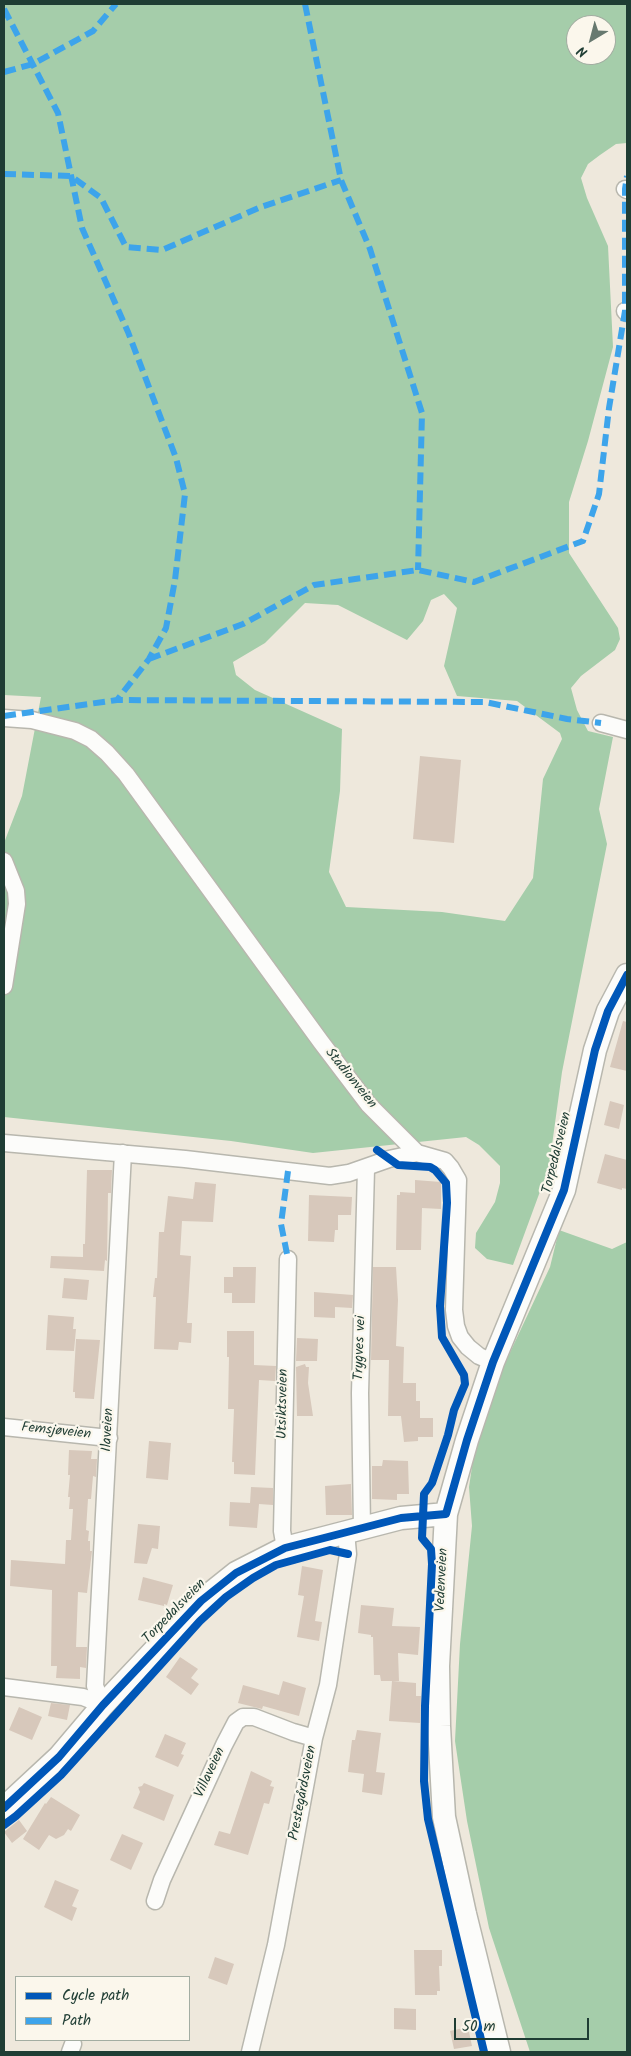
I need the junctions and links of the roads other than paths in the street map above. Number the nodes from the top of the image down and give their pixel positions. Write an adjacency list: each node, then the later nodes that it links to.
1 (4, 718): 9 (street, Stadionveien)
2 (601, 723): 3 (street)
3 (627, 730)
4 (4, 860): 6 (street)
5 (627, 975): 12 (main road, Torpedalsveien)
6 (4, 986)
7 (4, 1143): 8 (street)
8 (123, 1153): 10 (street); 14 (street, Ilaveien)
9 (416, 1153): 10 (street); 12 (street)
10 (366, 1169): 16 (street, Trygves vei)
11 (288, 1259): 17 (street, Utsiktsveien)
12 (494, 1362): 15 (main road, Vedenveien)
13 (4, 1427): 14 (street, Femsjøveien)
14 (109, 1438): 19 (street, Ilaveien)
15 (446, 1514): 16 (main road, Torpedalsveien); 24 (main road, Vedenveien)
16 (354, 1530): 17 (main road, Torpedalsveien); 20 (street, Prestegårdsveien)
17 (286, 1548): 19 (main road, Torpedalsveien)
18 (4, 1687): 19 (street)
19 (103, 1705): 21 (main road, Torpedalsveien)
20 (314, 1738): 22 (street, Villaveien); 23 (street, Prestegårdsveien)
21 (4, 1808)
22 (155, 1901)
23 (250, 2052)
24 (499, 2052)

